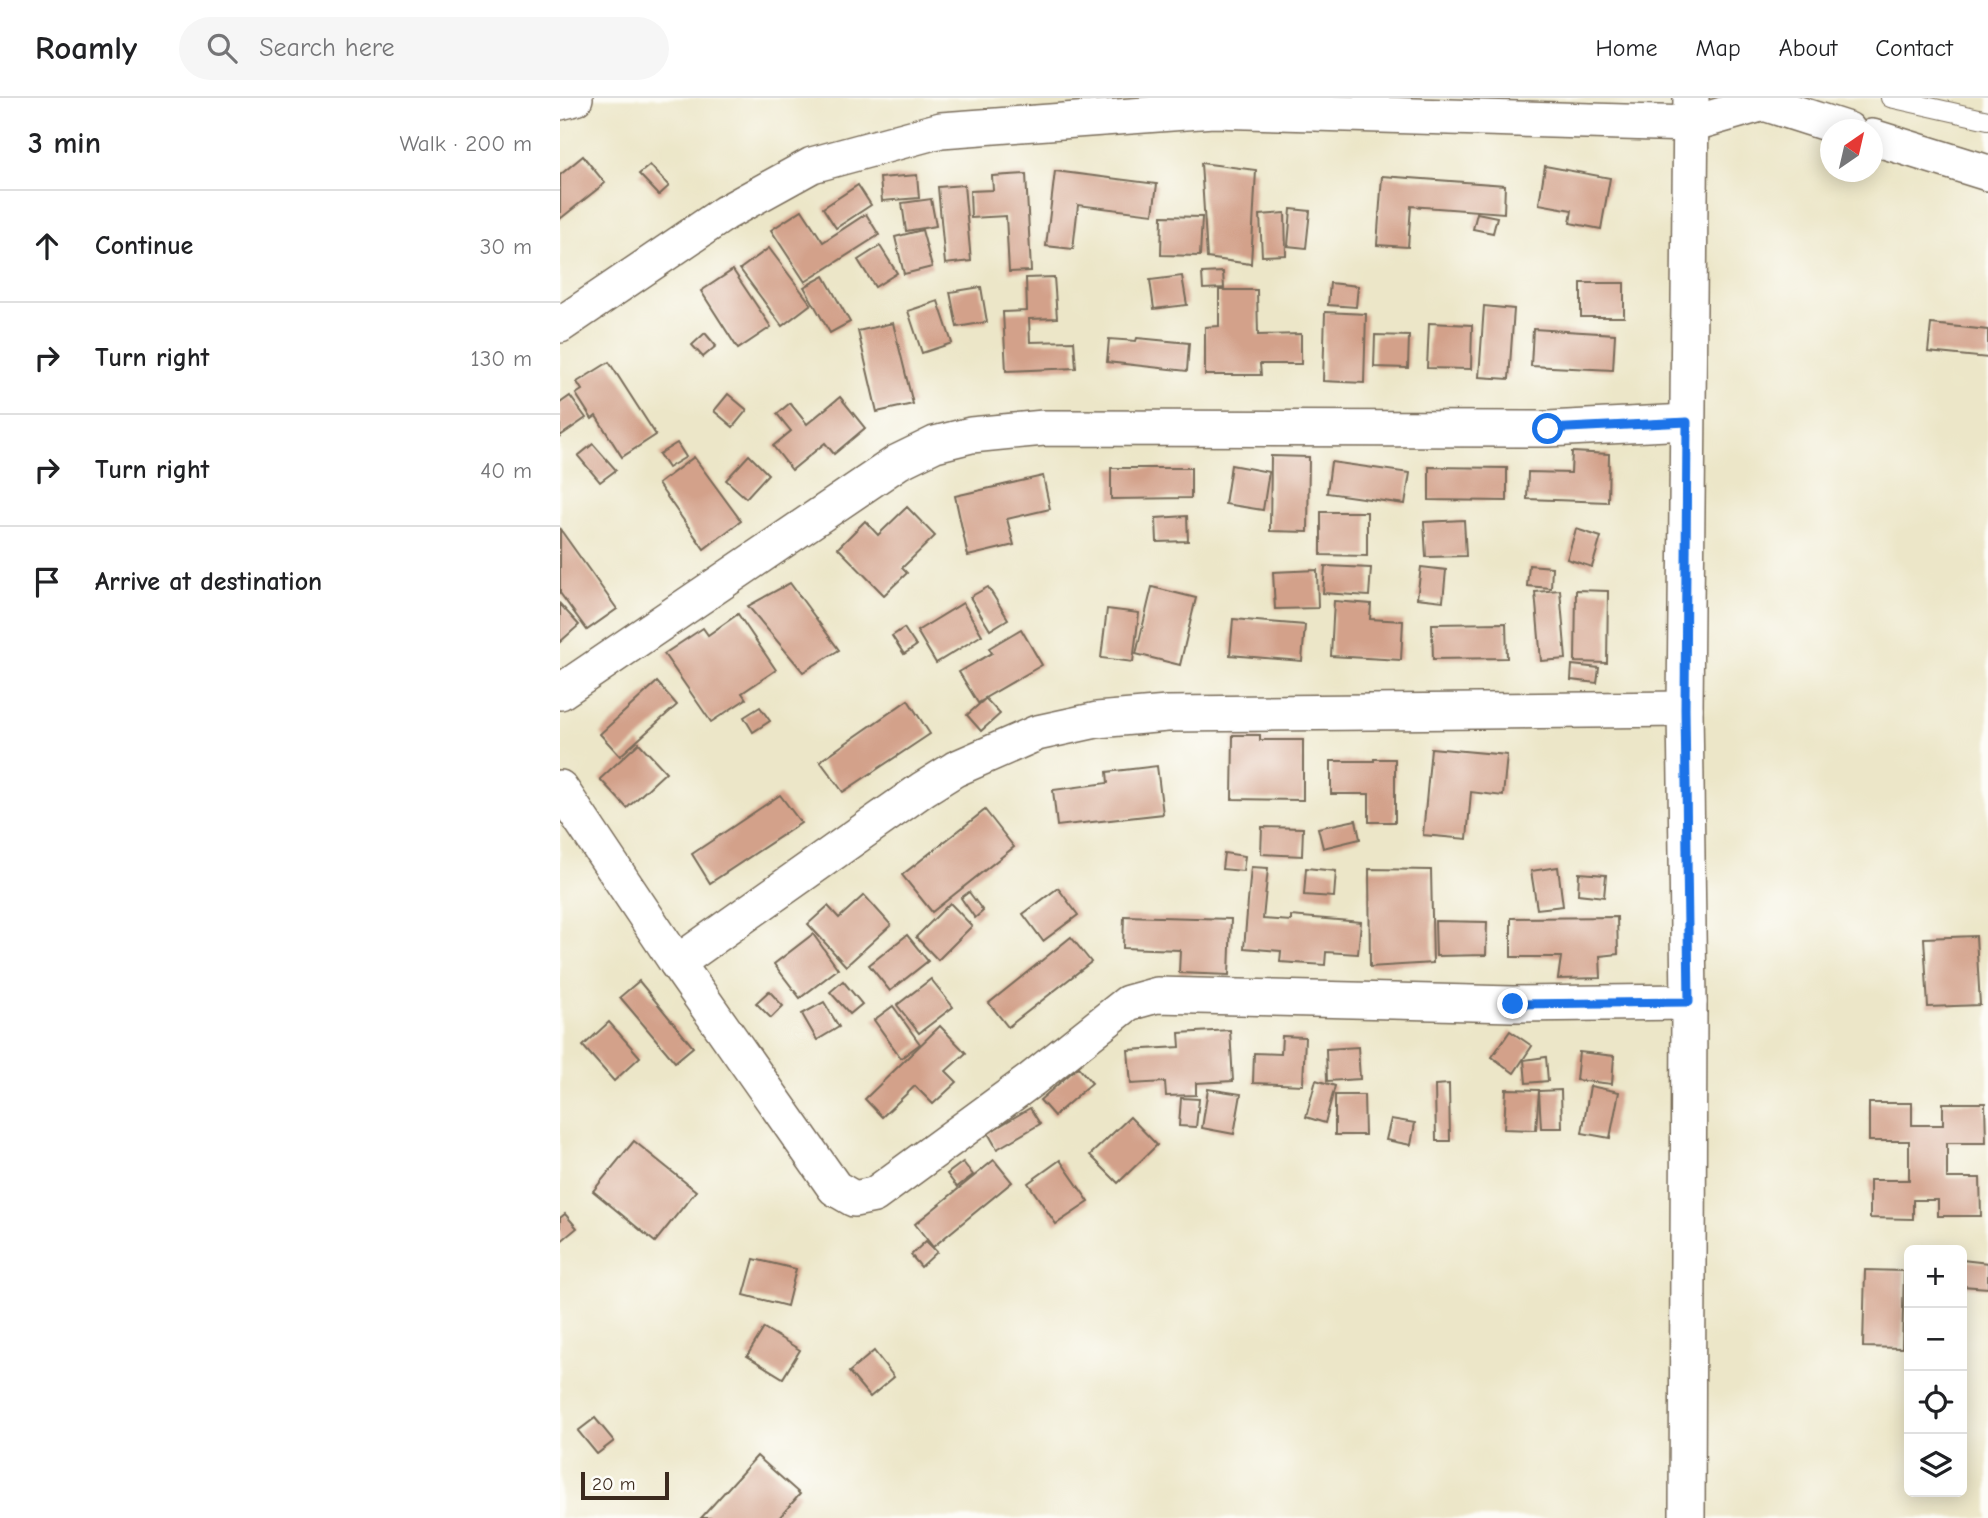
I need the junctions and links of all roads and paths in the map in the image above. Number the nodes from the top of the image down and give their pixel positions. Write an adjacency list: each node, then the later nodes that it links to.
1 (575, 98): 3 (street)
2 (1891, 98): 6 (lane)
3 (560, 102)
4 (1213, 104): 5 (street); 10 (street)
5 (1691, 111): 7 (street); 11 (street)
6 (1988, 120)
7 (1820, 121)
8 (1883, 140): 9 (street)
9 (1988, 173)
10 (560, 325)
11 (1687, 422): 12 (street); 13 (street)
12 (560, 692)
13 (1685, 709): 15 (street); 16 (street)
14 (560, 788): 15 (street)
15 (677, 964): 16 (street)
16 (1689, 1002): 17 (street)
17 (1687, 1518)

